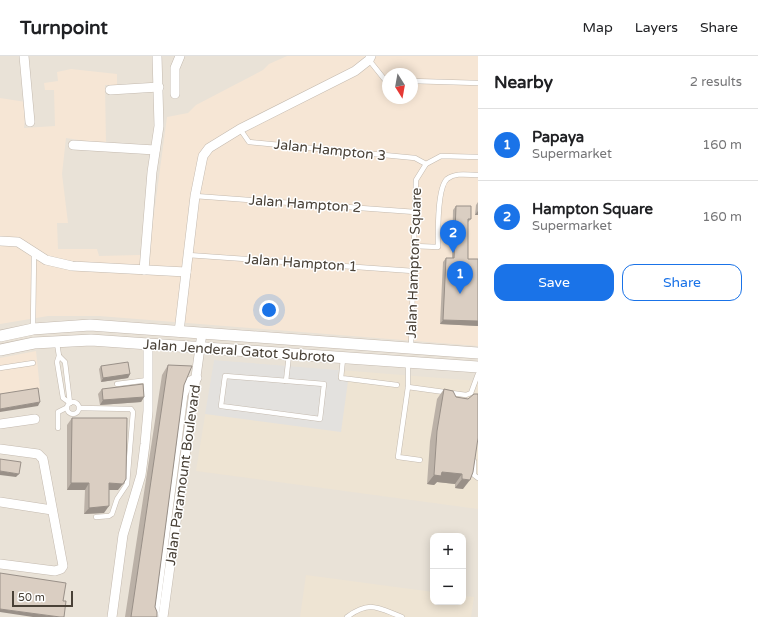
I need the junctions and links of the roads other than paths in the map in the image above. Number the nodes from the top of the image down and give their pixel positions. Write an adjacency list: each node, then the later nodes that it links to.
1 (24, 56): 11 (street)
2 (157, 56): 8 (street)
3 (180, 56): 10 (street)
4 (370, 58): 5 (lane); 12 (street)
5 (382, 76)
6 (418, 81): 7 (lane)
7 (478, 83)
8 (159, 87): 9 (street); 14 (street)
9 (110, 90)
10 (175, 94)
11 (30, 122)
12 (240, 129): 16 (lane, Jalan Hampton 3); 18 (street)
13 (73, 145): 14 (street)
14 (155, 150): 24 (street)
15 (478, 158): 16 (lane)
16 (426, 164): 19 (lane, Jalan Hampton Square)
17 (478, 175): 21 (lane)
18 (195, 196): 19 (lane, Jalan Hampton 2); 23 (street)
19 (415, 212): 21 (lane, Jalan Hampton Square)
20 (0, 241): 22 (street)
21 (414, 246): 25 (lane, Jalan Hampton Square)
22 (34, 252): 24 (street); 27 (lane)
23 (188, 255): 25 (lane, Jalan Hampton 1); 26 (street)
24 (144, 270): 26 (street)
25 (413, 271): 34 (lane, Jalan Hampton Square)
26 (186, 272): 28 (street)
27 (33, 328): 28 (street, Jalan Jenderal Gatot Subroto); 30 (street, Jalan Jenderal Gatot Subroto)
28 (179, 332): 29 (street, Jalan Jenderal Gatot Subroto)
29 (202, 333): 33 (street, Jalan Paramount Boulevard); 34 (street, Jalan Jenderal Gatot Subroto)
30 (0, 336)
31 (57, 341): 32 (street, Jalan Jenderal Gatot Subroto); 35 (street, Jalan Jenderal Gatot Subroto); 37 (lane)
32 (148, 345): 33 (street, Jalan Jenderal Gatot Subroto); 46 (street)
33 (201, 348): 38 (street, Jalan Jenderal Gatot Subroto); 45 (street, Jalan Paramount Boulevard)
34 (411, 348): 36 (street, Jalan Jenderal Gatot Subroto)
35 (0, 350)
36 (478, 353)
37 (59, 356): 51 (lane); 51 (lane)
38 (289, 356): 39 (street, Jalan Jenderal Gatot Subroto); 47 (lane)
39 (343, 359): 41 (street, Jalan Jenderal Gatot Subroto); 49 (lane)
40 (33, 363): 42 (lane)
41 (408, 363): 43 (street, Jalan Jenderal Gatot Subroto); 50 (lane)
42 (0, 368)
43 (478, 368)
44 (478, 374): 50 (lane)
45 (197, 378): 66 (street); 67 (street, Jalan Paramount Boulevard)
46 (148, 380): 48 (lane); 65 (street)
47 (286, 381): 47 (lane)
48 (117, 384)
49 (397, 385)
50 (408, 387): 59 (lane)
51 (70, 403): 52 (lane); 53 (lane)
52 (66, 408): 53 (lane); 56 (lane)
53 (79, 408): 63 (lane)
54 (35, 419): 55 (street)
55 (0, 424)
56 (58, 428)
57 (0, 449): 62 (street)
58 (474, 458): 60 (lane)
59 (420, 460)
60 (478, 478)
61 (0, 502): 62 (street)
62 (52, 510): 64 (street)
63 (96, 517)
64 (0, 564)
65 (112, 617)
66 (154, 617)
67 (163, 617)
68 (347, 617): 69 (lane)
69 (402, 617)

